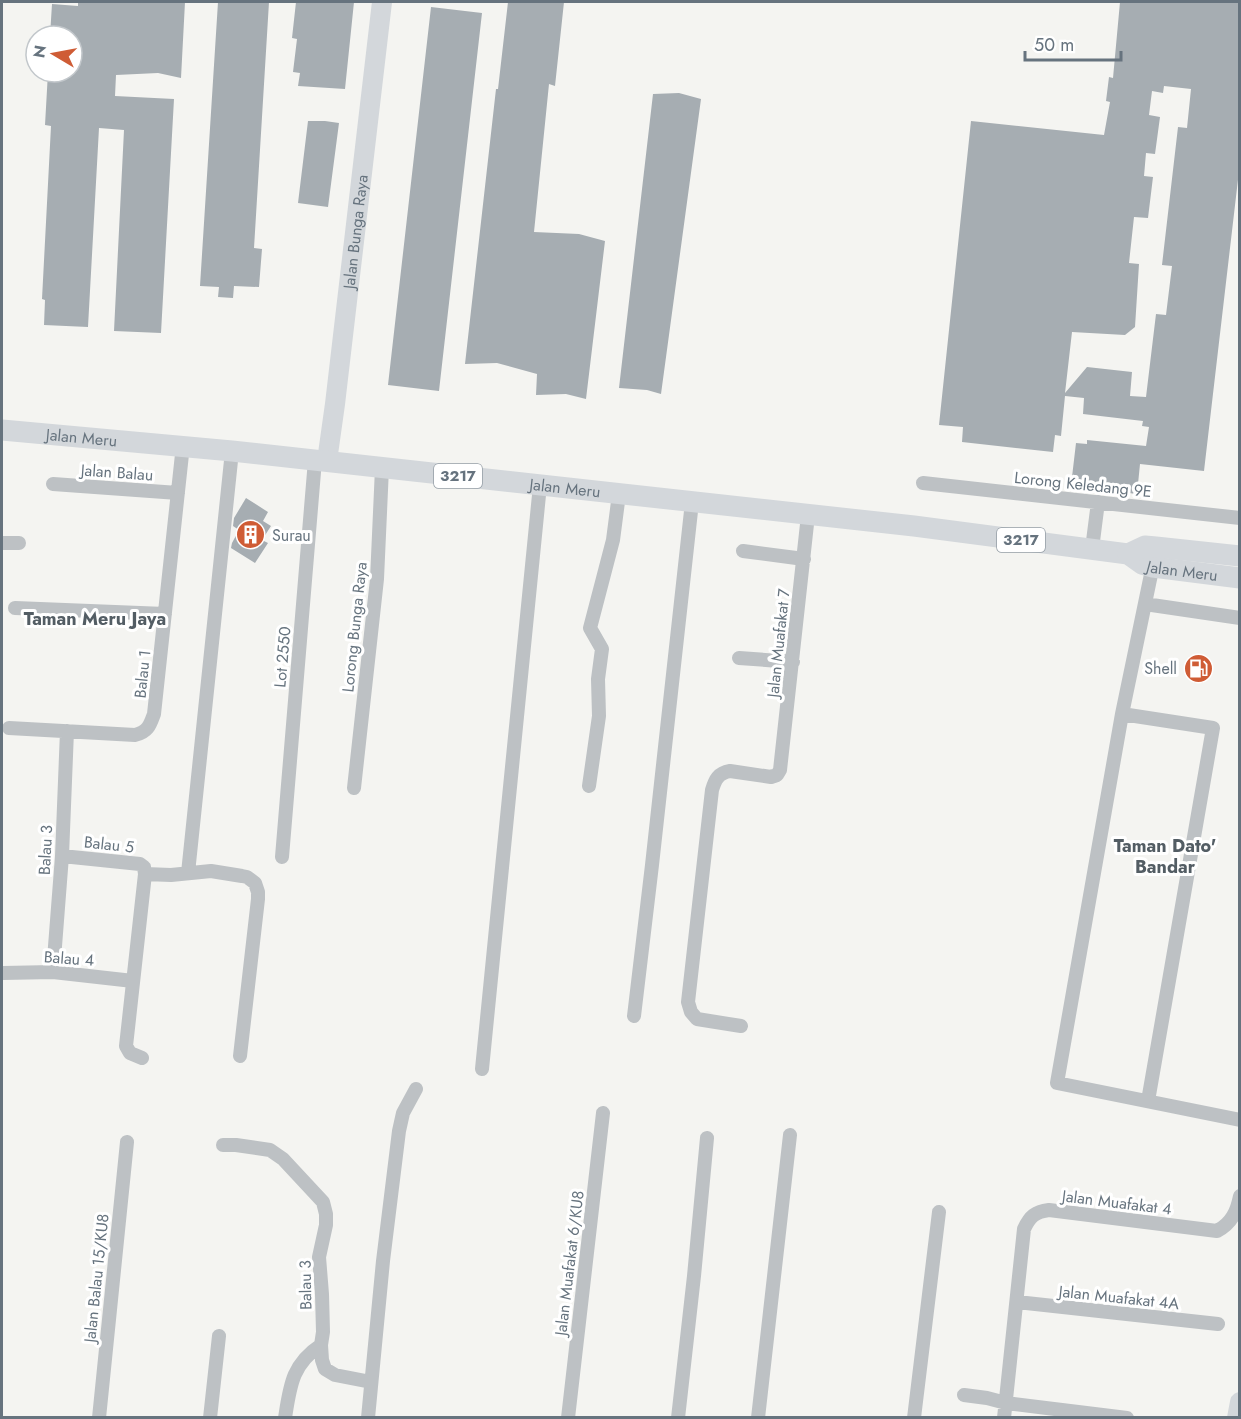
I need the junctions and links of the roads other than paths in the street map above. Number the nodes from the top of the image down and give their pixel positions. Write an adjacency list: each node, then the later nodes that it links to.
1 (382, 2): 5 (street, Jalan Bunga Raya)
2 (2, 430): 3 (main road, Jalan Meru / 3217)
3 (183, 446): 4 (main road, Jalan Meru / 3217); 10 (street, Balau 1)
4 (232, 451): 5 (main road, Jalan Meru / 3217); 37 (street)
5 (321, 461): 6 (main road, Jalan Meru / 3217); 36 (street, Lot 2550)
6 (382, 468): 9 (main road, Jalan Meru / 3217); 34 (street, Lorong Bunga Raya)
7 (923, 483): 13 (street, Lorong Keledang 9E)
8 (52, 484): 10 (street, Jalan Balau)
9 (540, 485): 11 (main road, Jalan Meru / 3217); 46 (street)
10 (178, 493): 26 (street, Balau 1)
11 (619, 494): 12 (main road, Jalan Meru / 3217); 33 (street)
12 (692, 502): 14 (main road, Jalan Meru / 3217); 42 (street)
13 (1098, 502): 15 (street, Lorong Keledang 9E); 18 (street)
14 (808, 515): 18 (main road, Jalan Meru / 3217); 22 (street, Jalan Muafakat 7)
15 (1239, 518)
16 (2, 543): 17 (street)
17 (19, 543)
18 (1092, 549): 21 (main road, Jalan Meru / 3217)
19 (743, 551): 22 (street)
20 (1239, 556): 21 (main road, Jalan Meru / 3217)
21 (1154, 557): 23 (main road, Jalan Meru / 3217); 24 (street)
22 (804, 560): 29 (street, Jalan Muafakat 7)
23 (1239, 578)
24 (1145, 604): 27 (street); 30 (street)
25 (15, 608): 26 (street)
26 (165, 614): 32 (street, Balau 1)
27 (1239, 618)
28 (739, 658): 29 (street)
29 (793, 662): 43 (street, Jalan Muafakat 7)
30 (1122, 714): 48 (street); 48 (street)
31 (9, 728): 32 (street, Balau 1)
32 (67, 731): 35 (street, Balau 3)
33 (589, 786)
34 (354, 788)
35 (62, 856): 38 (street, Balau 5); 39 (street, Balau 3)
36 (282, 857)
37 (188, 873): 38 (street); 44 (street)
38 (145, 874): 41 (street)
39 (54, 972): 40 (street, Balau 4); 41 (street, Balau 4)
40 (3, 974)
41 (133, 981): 45 (street)
42 (634, 1016)
43 (741, 1026)
44 (240, 1056)
45 (142, 1058)
46 (483, 1069)
47 (416, 1089): 61 (street)
48 (1148, 1101): 50 (street)
49 (603, 1113): 69 (street, Jalan Muafakat 6/KU8)
50 (1239, 1120)
51 (790, 1135): 71 (street)
52 (707, 1138): 70 (street)
53 (127, 1142): 65 (street, Jalan Balau 15/KU8)
54 (223, 1145): 60 (street, Balau 3)
55 (1239, 1196): 57 (street, Jalan Muafakat 4)
56 (939, 1212): 72 (street)
57 (1017, 1302): 58 (street, Jalan Muafakat 4A); 64 (street, Jalan Muafakat 4)
58 (1218, 1324)
59 (219, 1336): 66 (street)
60 (321, 1345): 61 (street, Balau 3); 67 (street)
61 (371, 1382): 68 (street)
62 (964, 1395): 64 (street)
63 (1239, 1402): 74 (street)
64 (1005, 1410): 73 (street)
65 (99, 1418)
66 (210, 1418)
67 (285, 1418)
68 (368, 1418)
69 (568, 1418)
70 (678, 1418)
71 (758, 1418)
72 (914, 1418)
73 (1127, 1418)
74 (1237, 1418)

